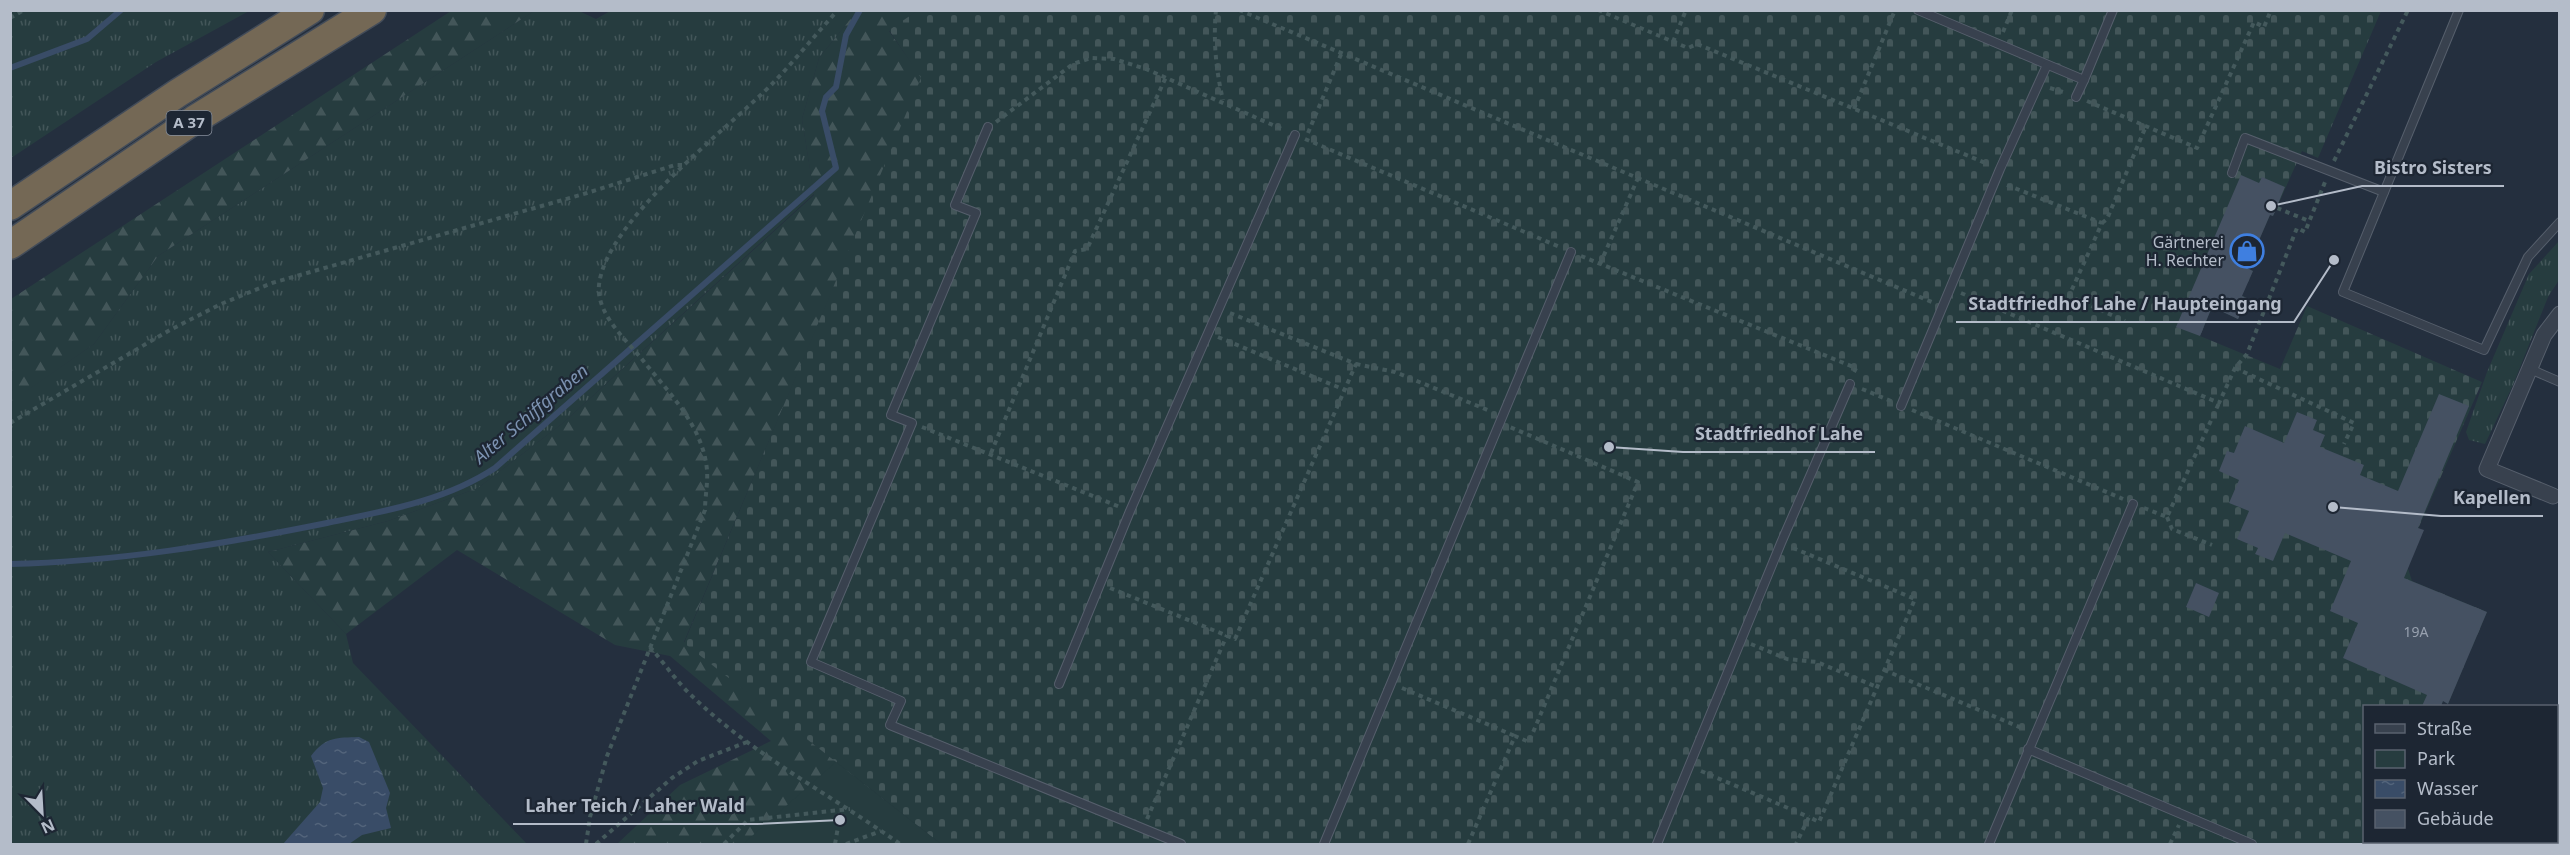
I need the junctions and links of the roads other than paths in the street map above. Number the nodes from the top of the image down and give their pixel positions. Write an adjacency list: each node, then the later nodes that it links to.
1 (310, 10): 13 (highway, A 37)
2 (372, 10): 15 (highway, A 37)
3 (1918, 10): 6 (lane)
4 (2113, 10): 7 (lane)
5 (2459, 10): 12 (lane)
6 (2047, 65): 7 (lane); 21 (lane)
7 (2084, 80): 8 (lane)
8 (2076, 97)
9 (988, 127): 26 (lane)
10 (1295, 135): 24 (lane)
11 (2232, 173): 12 (lane)
12 (2384, 192): 14 (lane)
13 (10, 206)
14 (2559, 222)
15 (10, 245)
16 (1571, 252): 27 (lane)
17 (2559, 314): 18 (street)
18 (2530, 369): 19 (lane); 22 (street)
19 (2559, 382)
20 (1850, 384): 28 (lane)
21 (1901, 406)
22 (2553, 496)
23 (2133, 504): 25 (lane)
24 (1059, 684)
25 (2028, 749): 29 (lane); 30 (lane)
26 (1181, 844)
27 (1324, 844)
28 (1657, 844)
29 (1989, 844)
30 (2252, 844)

